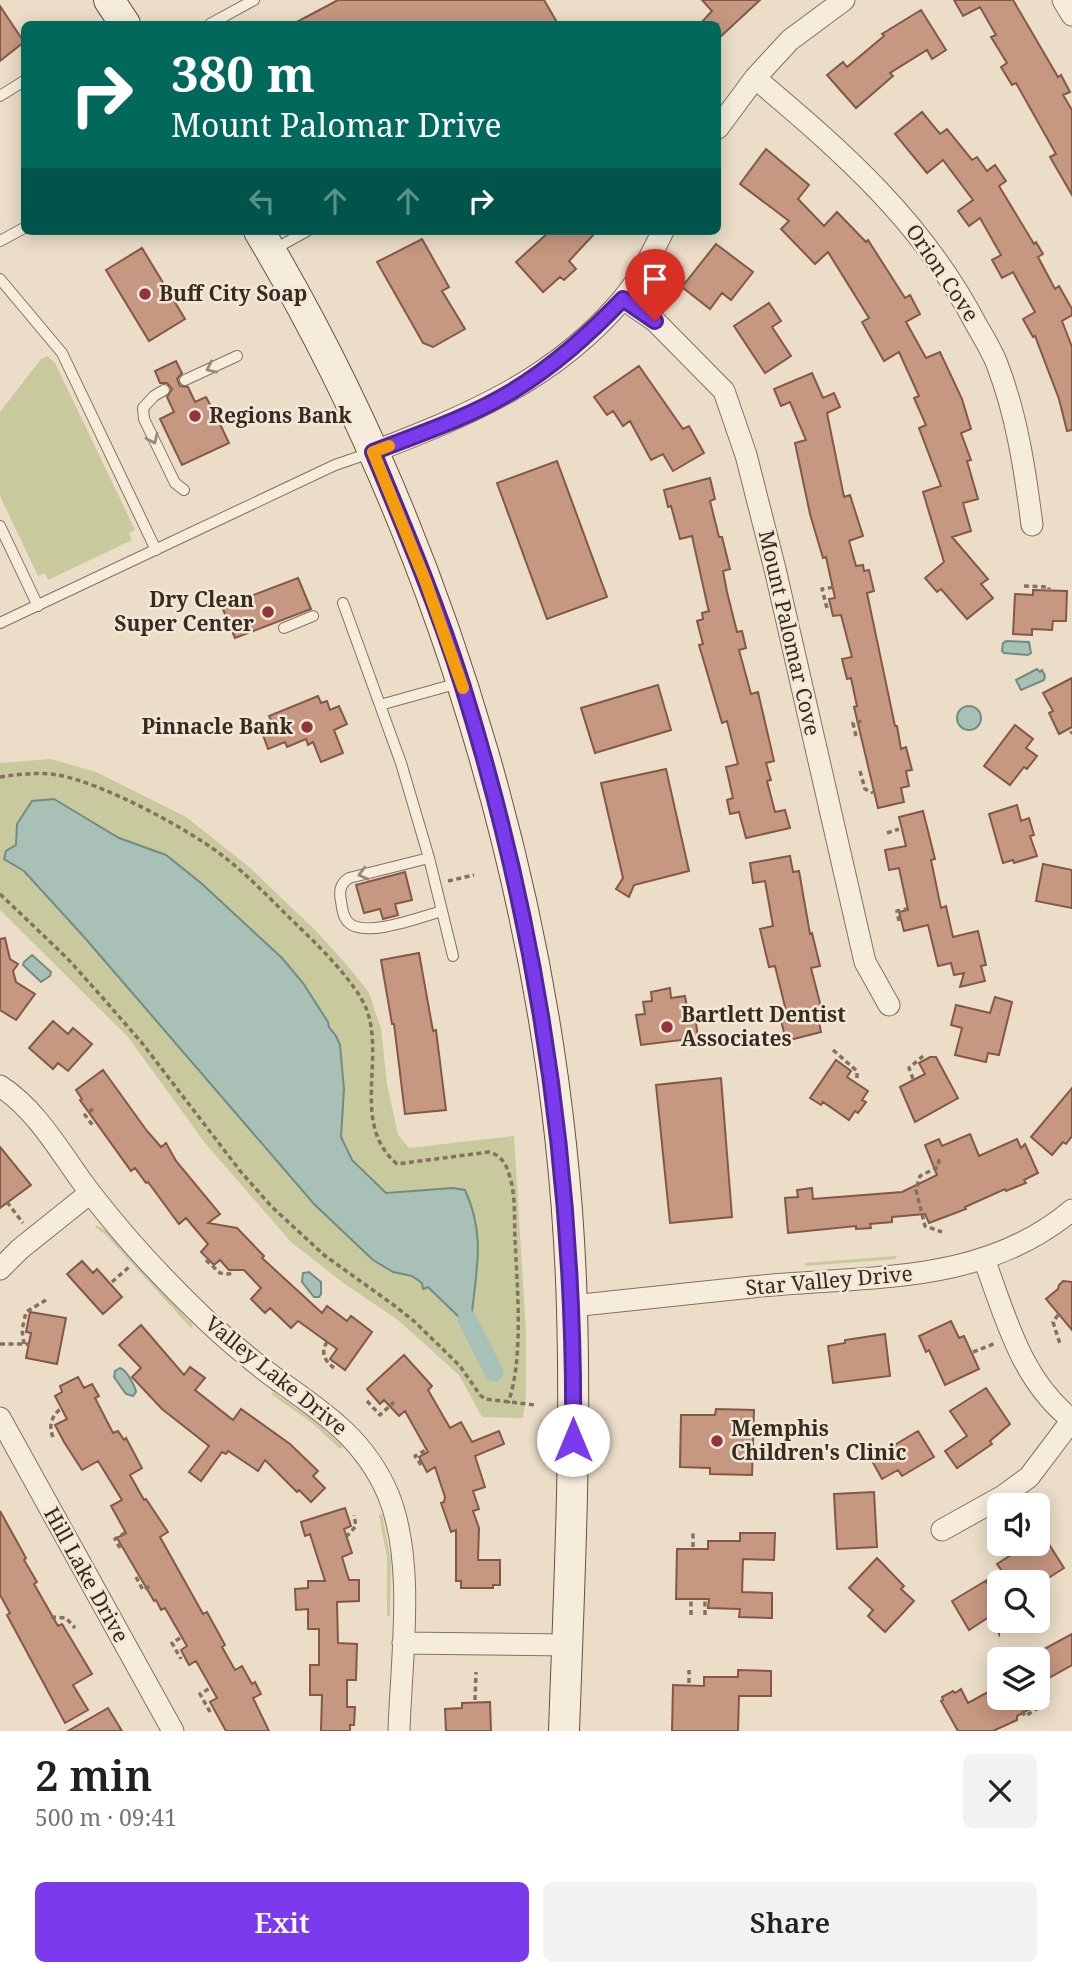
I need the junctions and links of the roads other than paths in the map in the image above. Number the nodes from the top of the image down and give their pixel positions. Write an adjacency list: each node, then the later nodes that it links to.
1 (109, 0): 7 (main road)
2 (254, 0): 6 (lane)
3 (844, 0): 8 (street)
4 (1063, 0): 5 (street)
5 (1072, 15)
6 (228, 20)
7 (123, 21)
8 (755, 78): 11 (street); 24 (street, Orion Cove)
9 (21, 83): 10 (lane)
10 (0, 96)
11 (721, 124)
12 (21, 230): 15 (lane)
13 (290, 235): 16 (lane)
14 (661, 235): 18 (street)
15 (0, 241)
16 (265, 241): 22 (main road)
17 (0, 279): 26 (lane)
18 (623, 299): 22 (street); 37 (street, Mount Palomar Cove)
19 (237, 356): 20 (lane, one-way to 20)
20 (185, 380)
21 (164, 390): 23 (lane, one-way to 23)
22 (373, 452): 26 (lane); 32 (main road)
23 (184, 490)
24 (1032, 525)
25 (0, 526): 28 (lane)
26 (156, 550): 28 (lane)
27 (343, 603): 33 (lane)
28 (38, 606): 30 (lane)
29 (313, 616): 31 (lane)
30 (0, 623)
31 (284, 628)
32 (461, 682): 33 (lane); 43 (main road)
33 (380, 705): 34 (lane)
34 (429, 858): 35 (lane); 35 (lane, one-way to 35)
35 (442, 911): 36 (lane)
36 (453, 956)
37 (890, 1005)
38 (0, 1086): 39 (street, Valley Lake Drive)
39 (90, 1193): 42 (street); 47 (street, Valley Lake Drive)
40 (1072, 1210): 41 (street, Star Valley Drive)
41 (984, 1259): 43 (street, Star Valley Drive); 45 (street)
42 (0, 1269)
43 (572, 1306): 48 (main road)
44 (0, 1418): 49 (street, Hill Lake Drive)
45 (1072, 1420): 46 (street)
46 (942, 1530)
47 (403, 1643): 48 (street); 50 (street, Valley Lake Drive)
48 (567, 1645): 51 (main road)
49 (173, 1731)
50 (399, 1731)
51 (564, 1731)

